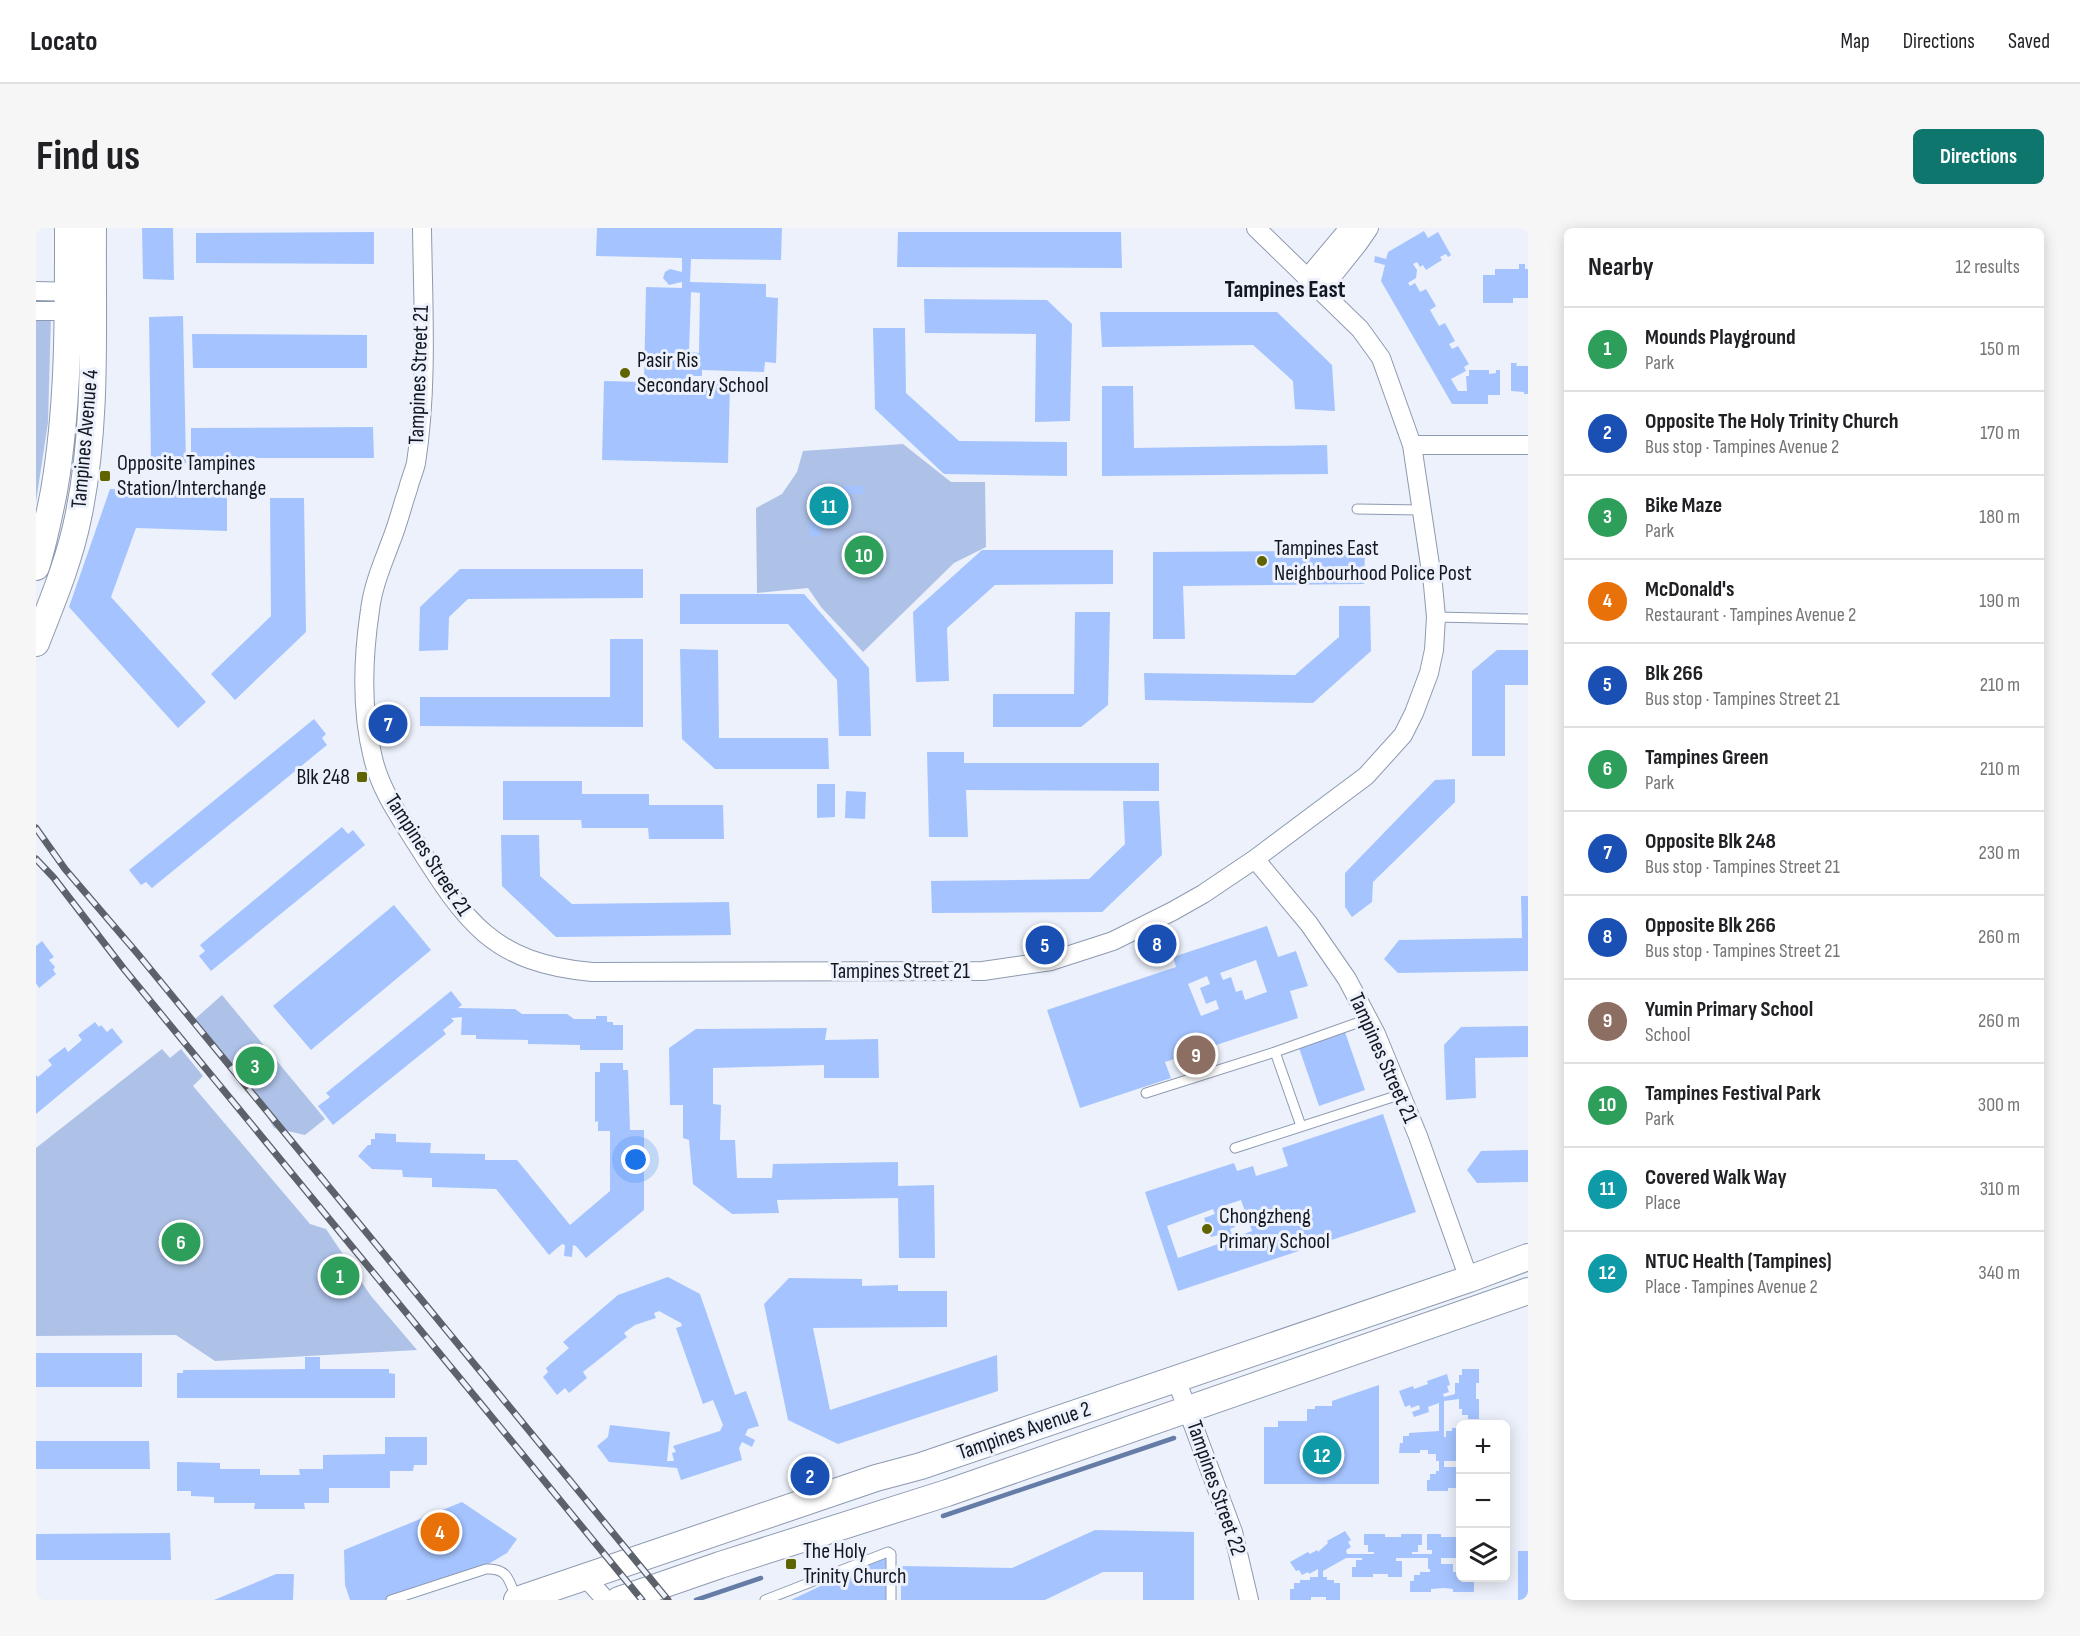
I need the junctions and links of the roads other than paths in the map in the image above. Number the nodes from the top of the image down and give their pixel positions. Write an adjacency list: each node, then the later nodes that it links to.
1 (68, 228): 9 (main road, Tampines Avenue 4)
2 (93, 228): 9 (main road, Tampines Avenue 4)
3 (422, 228): 19 (street, Tampines Street 21)
4 (1256, 228): 7 (street, Tampines Street 21)
5 (1349, 228): 7 (street)
6 (1369, 228): 7 (street)
7 (1314, 284): 11 (street, Tampines Street 21)
8 (36, 291): 9 (street)
9 (80, 302): 10 (street); 15 (main road, Tampines Avenue 4); 18 (main road, Tampines Avenue 4)
10 (36, 311)
11 (1412, 444): 12 (street); 14 (street, Tampines Street 21)
12 (1528, 445)
13 (1357, 509): 14 (lane)
14 (1421, 510): 16 (street, Tampines Street 21)
15 (36, 567)
16 (1436, 617): 17 (lane); 19 (street, Tampines Street 21)
17 (1528, 619)
18 (36, 643)
19 (1255, 859): 20 (street, Tampines Street 21)
20 (1369, 1018): 21 (lane); 23 (street, Tampines Street 21)
21 (1275, 1052): 22 (lane); 24 (lane)
22 (1146, 1093)
23 (1402, 1094): 24 (lane); 27 (street, Tampines Street 21)
24 (1301, 1126): 25 (lane)
25 (1235, 1148)
26 (1528, 1257): 27 (main road, Tampines Avenue 2)
27 (1469, 1280): 29 (main road, Tampines Avenue 2)
28 (1528, 1291): 30 (main road, Tampines Avenue 2)
29 (1176, 1379): 30 (street, Tampines Street 22); 31 (main road, Tampines Avenue 2)
30 (1189, 1409): 32 (main road, Tampines Avenue 2); 40 (street, Tampines Street 22)
31 (976, 1448): 32 (main road); 33 (main road, Tampines Avenue 2)
32 (1041, 1461): 37 (main road, Tampines Avenue 2)
33 (586, 1589): 35 (main road, Tampines Avenue 2); 36 (street)
34 (391, 1600): 35 (lane)
35 (517, 1600)
36 (606, 1600)
37 (619, 1600)
38 (765, 1600): 39 (lane)
39 (891, 1600)
40 (1250, 1600)

